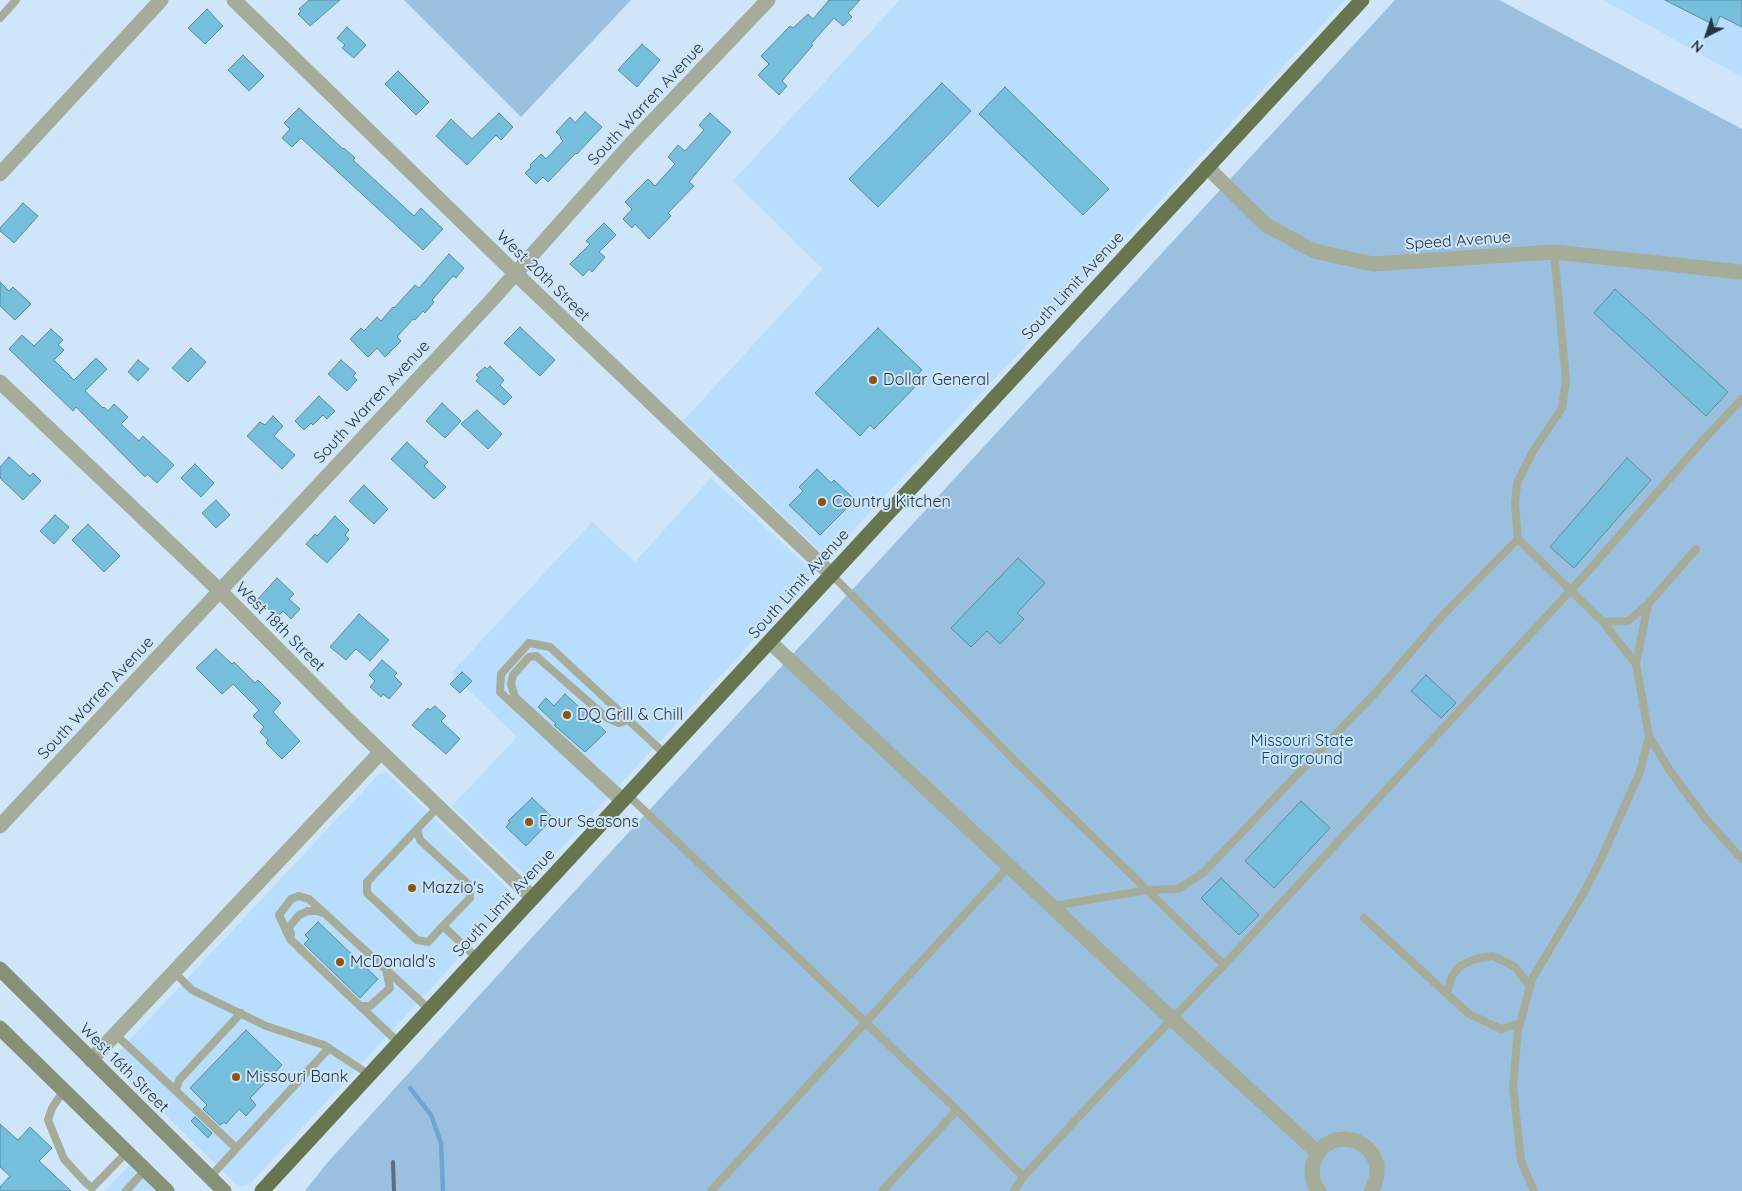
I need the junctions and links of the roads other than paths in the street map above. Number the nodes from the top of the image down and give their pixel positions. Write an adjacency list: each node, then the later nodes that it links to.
1 (16, 0): 6 (lane)
2 (161, 0): 8 (street)
3 (234, 0): 11 (street, West 20th Street)
4 (768, 0): 11 (street, South Warren Avenue)
5 (1362, 0): 7 (highway, South Limit Avenue)
6 (0, 18)
7 (1207, 167): 9 (street, Speed Avenue); 16 (highway, South Limit Avenue)
8 (0, 174)
9 (1554, 252): 10 (street, Speed Avenue); 14 (lane)
10 (1742, 272)
11 (515, 273): 16 (street, West 20th Street); 18 (street, South Warren Avenue)
12 (0, 382): 18 (street, West 18th Street)
13 (1742, 399): 17 (lane)
14 (1518, 538): 17 (lane); 33 (lane)
15 (1696, 549): 19 (lane)
16 (831, 574): 21 (highway, South Limit Avenue); 33 (lane)
17 (1571, 590): 20 (lane); 41 (lane)
18 (220, 591): 25 (street, West 18th Street); 29 (street, South Warren Avenue)
19 (1648, 604): 20 (lane); 22 (lane)
20 (1603, 622): 22 (lane)
21 (770, 642): 26 (highway, South Limit Avenue); 32 (street)
22 (1636, 664): 24 (lane)
23 (628, 720): 26 (lane); 27 (lane); 27 (lane)
24 (1649, 736): 31 (lane); 45 (lane)
25 (381, 752): 28 (street, West 18th Street); 44 (street)
26 (666, 754): 27 (highway, South Limit Avenue)
27 (625, 799): 34 (highway, South Limit Avenue); 51 (lane)
28 (438, 807): 30 (lane); 34 (street, West 18th Street)
29 (0, 826)
30 (417, 829): 38 (lane); 38 (lane)
31 (1742, 859)
32 (1009, 866): 35 (street); 51 (lane)
33 (1147, 890): 35 (lane); 41 (lane)
34 (533, 898): 40 (highway, South Limit Avenue)
35 (1053, 906): 50 (street)
36 (325, 914): 39 (lane); 39 (lane); 43 (lane)
37 (1364, 918): 46 (lane)
38 (443, 926): 40 (lane)
39 (302, 950): 47 (lane)
40 (477, 958): 48 (highway, South Limit Avenue)
41 (1224, 965): 50 (lane)
42 (0, 969): 57 (main road, West 16th Street)
43 (385, 969): 47 (lane); 48 (lane)
44 (174, 972): 49 (lane); 54 (street)
45 (1530, 986): 46 (lane); 52 (lane)
46 (1446, 993): 52 (lane)
47 (360, 1006): 55 (lane)
48 (430, 1010): 55 (highway, South Limit Avenue)
49 (241, 1013): 56 (lane); 60 (lane)
50 (1172, 1019): 64 (street); 67 (lane)
51 (867, 1023): 61 (lane); 73 (lane)
52 (1520, 1023): 78 (lane)
53 (0, 1028): 59 (main road)
54 (115, 1034): 57 (street); 60 (lane)
55 (399, 1043): 58 (highway, South Limit Avenue)
56 (329, 1048): 58 (lane); 62 (lane)
57 (91, 1060): 66 (main road, West 16th Street)
58 (370, 1075): 72 (highway, South Limit Avenue)
59 (64, 1090): 63 (main road); 68 (lane)
60 (176, 1091): 62 (lane)
61 (958, 1110): 67 (lane); 74 (lane)
62 (236, 1148): 66 (lane)
63 (127, 1152): 65 (main road); 68 (lane)
64 (1318, 1153): 76 (street); 77 (street)
65 (145, 1170): 69 (lane); 70 (main road)
66 (210, 1177): 71 (main road, West 16th Street)
67 (1023, 1177): 75 (lane)
68 (91, 1189)
69 (126, 1191)
70 (167, 1191)
71 (224, 1191)
72 (262, 1191)
73 (711, 1191)
74 (882, 1191)
75 (1014, 1191)
76 (1319, 1191)
77 (1371, 1191)
78 (1534, 1191)

